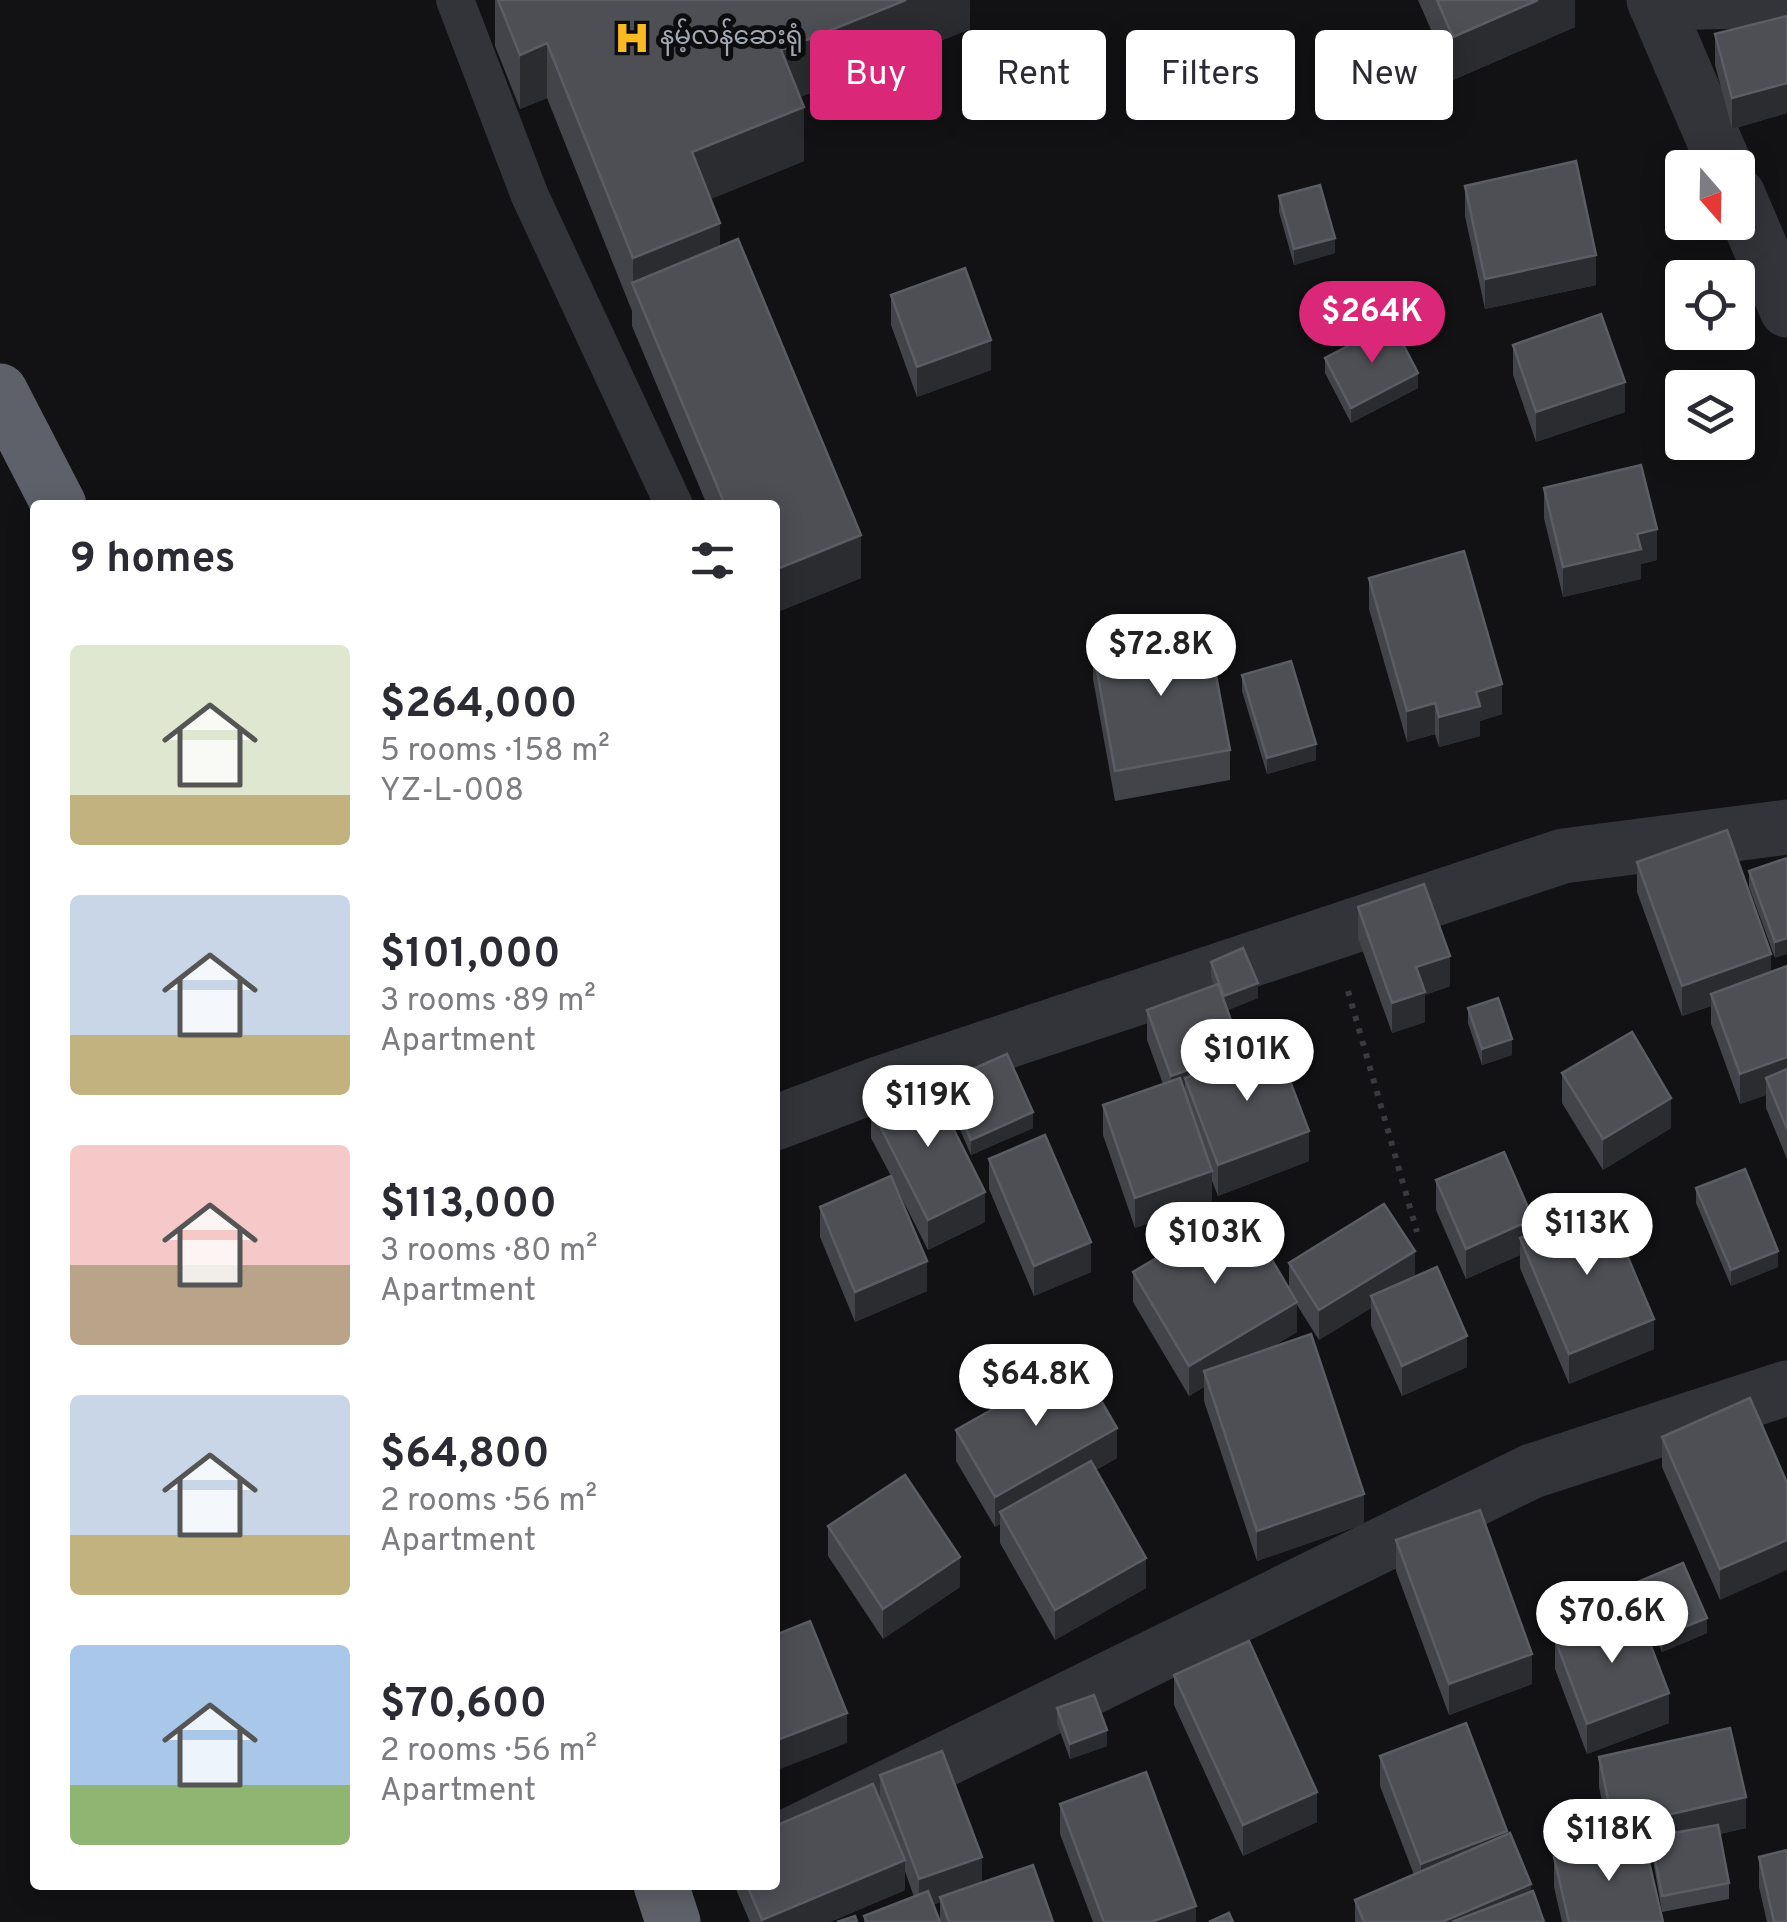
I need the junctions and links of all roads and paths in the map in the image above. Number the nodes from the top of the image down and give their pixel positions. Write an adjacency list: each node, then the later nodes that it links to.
1 (454, 0): 9 (lane)
2 (1787, 0): 3 (street)
3 (1654, 2): 4 (street)
4 (1718, 150)
5 (1755, 235): 6 (street)
6 (1787, 310)
7 (0, 391): 8 (highway)
8 (55, 500)
9 (672, 500)
10 (1787, 827): 11 (street)
11 (1331, 932): 12 (street); 13 (path)
12 (780, 1121)
13 (1418, 1232)
14 (1787, 1388): 15 (street)
15 (780, 1841)

